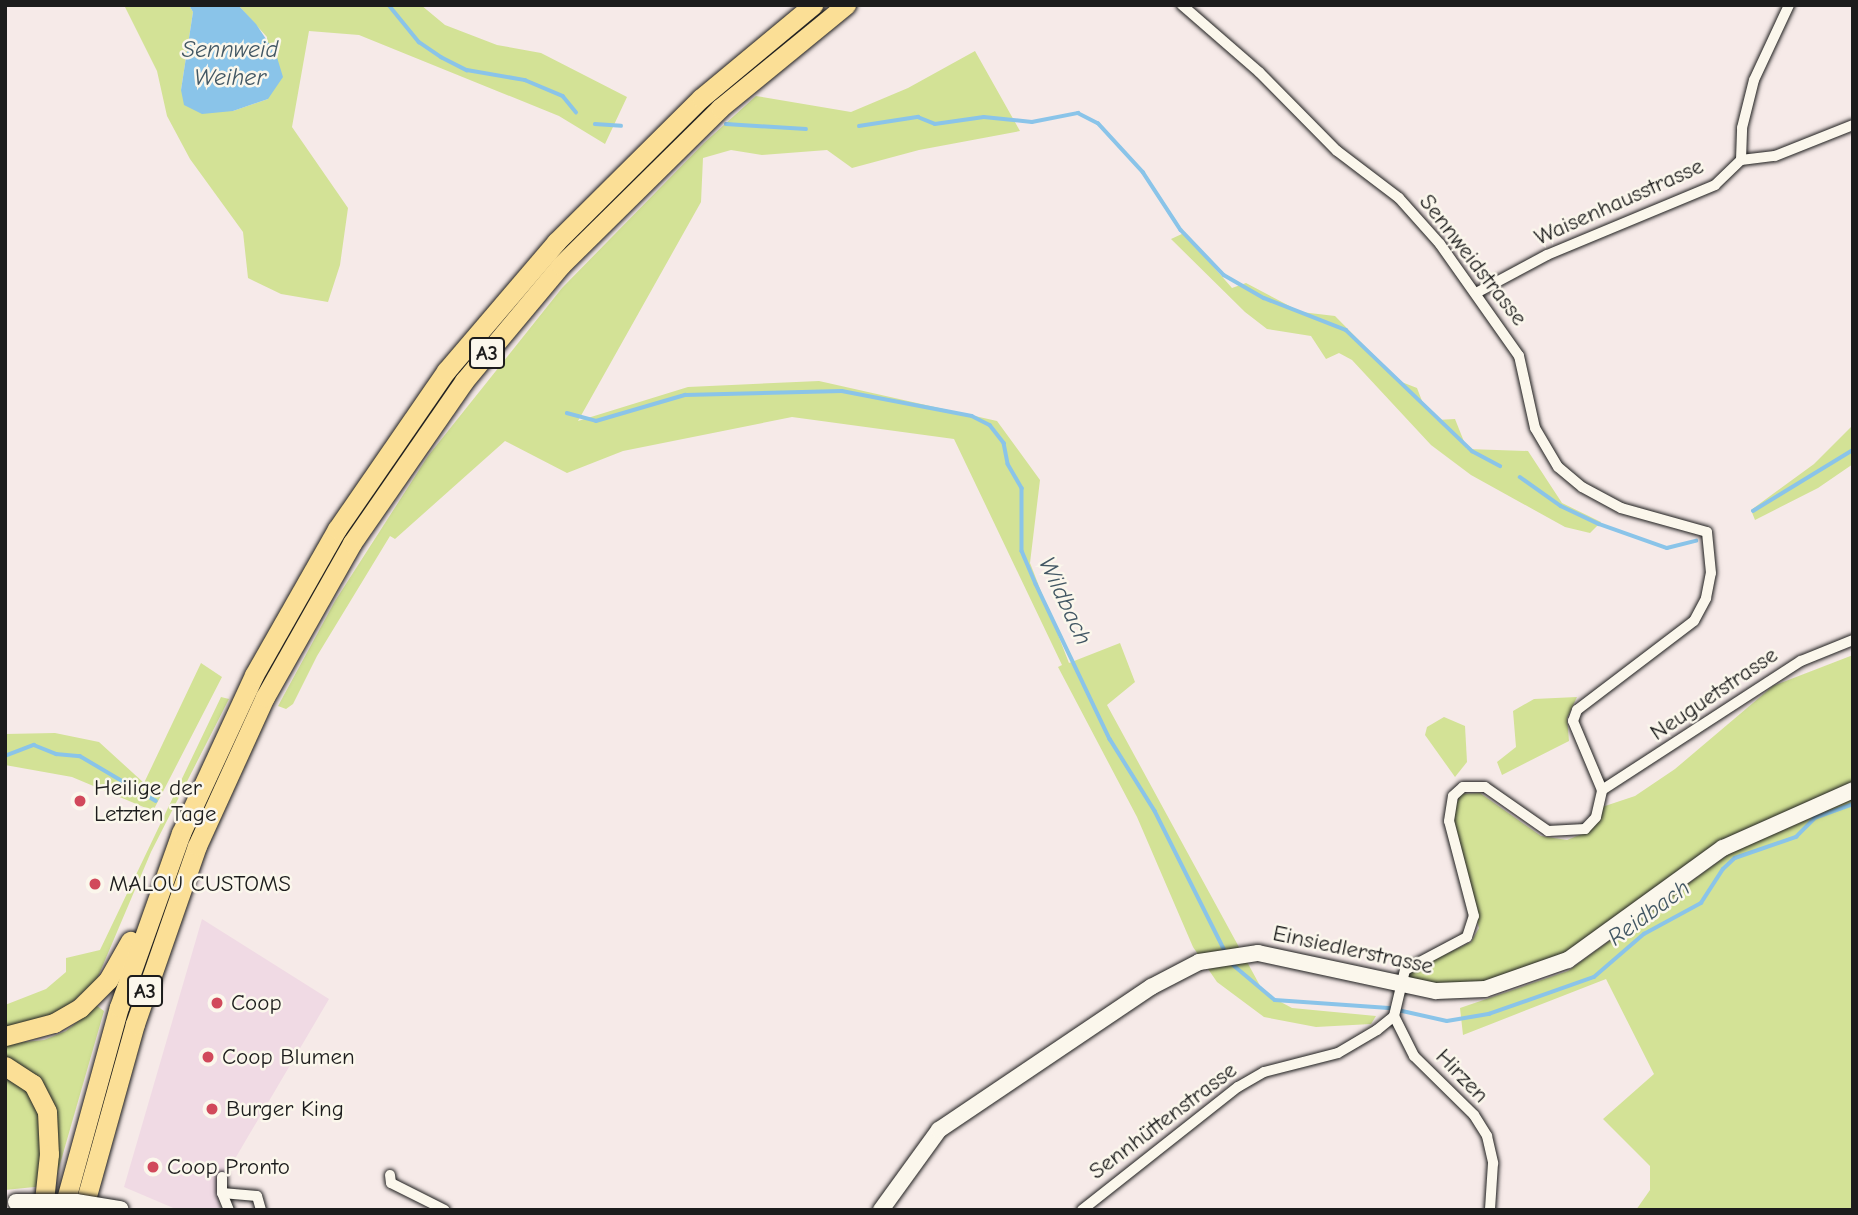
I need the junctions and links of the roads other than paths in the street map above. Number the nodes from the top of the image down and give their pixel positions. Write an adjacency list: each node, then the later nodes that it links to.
1 (813, 5): 11 (highway, A3)
2 (846, 5): 23 (highway, A3)
3 (1182, 5): 7 (street, Sennweidstrasse)
4 (1789, 5): 6 (street)
5 (1853, 125): 6 (street)
6 (1741, 160): 7 (street, Waisenhausstrasse)
7 (1478, 292): 9 (street, Sennweidstrasse)
8 (1853, 640): 9 (street, Neuguetstrasse)
9 (1602, 790): 12 (street)
10 (1853, 790): 12 (main road, Einsiedlerstrasse)
11 (175, 849): 14 (highway); 22 (highway, A3)
12 (1399, 991): 13 (street); 27 (main road, Einsiedlerstrasse)
13 (1394, 1016): 28 (street, Sennhüttenstrasse); 29 (street, Hirzen)
14 (5, 1036)
15 (5, 1066): 21 (highway)
16 (390, 1175): 26 (street)
17 (222, 1177): 18 (street)
18 (222, 1193): 24 (street); 25 (street)
19 (11, 1203): 20 (main road, bridge)
20 (122, 1209)
21 (43, 1210)
22 (63, 1210)
23 (83, 1210)
24 (229, 1210)
25 (261, 1210)
26 (445, 1210)
27 (881, 1210)
28 (1082, 1210)
29 (1490, 1210)

